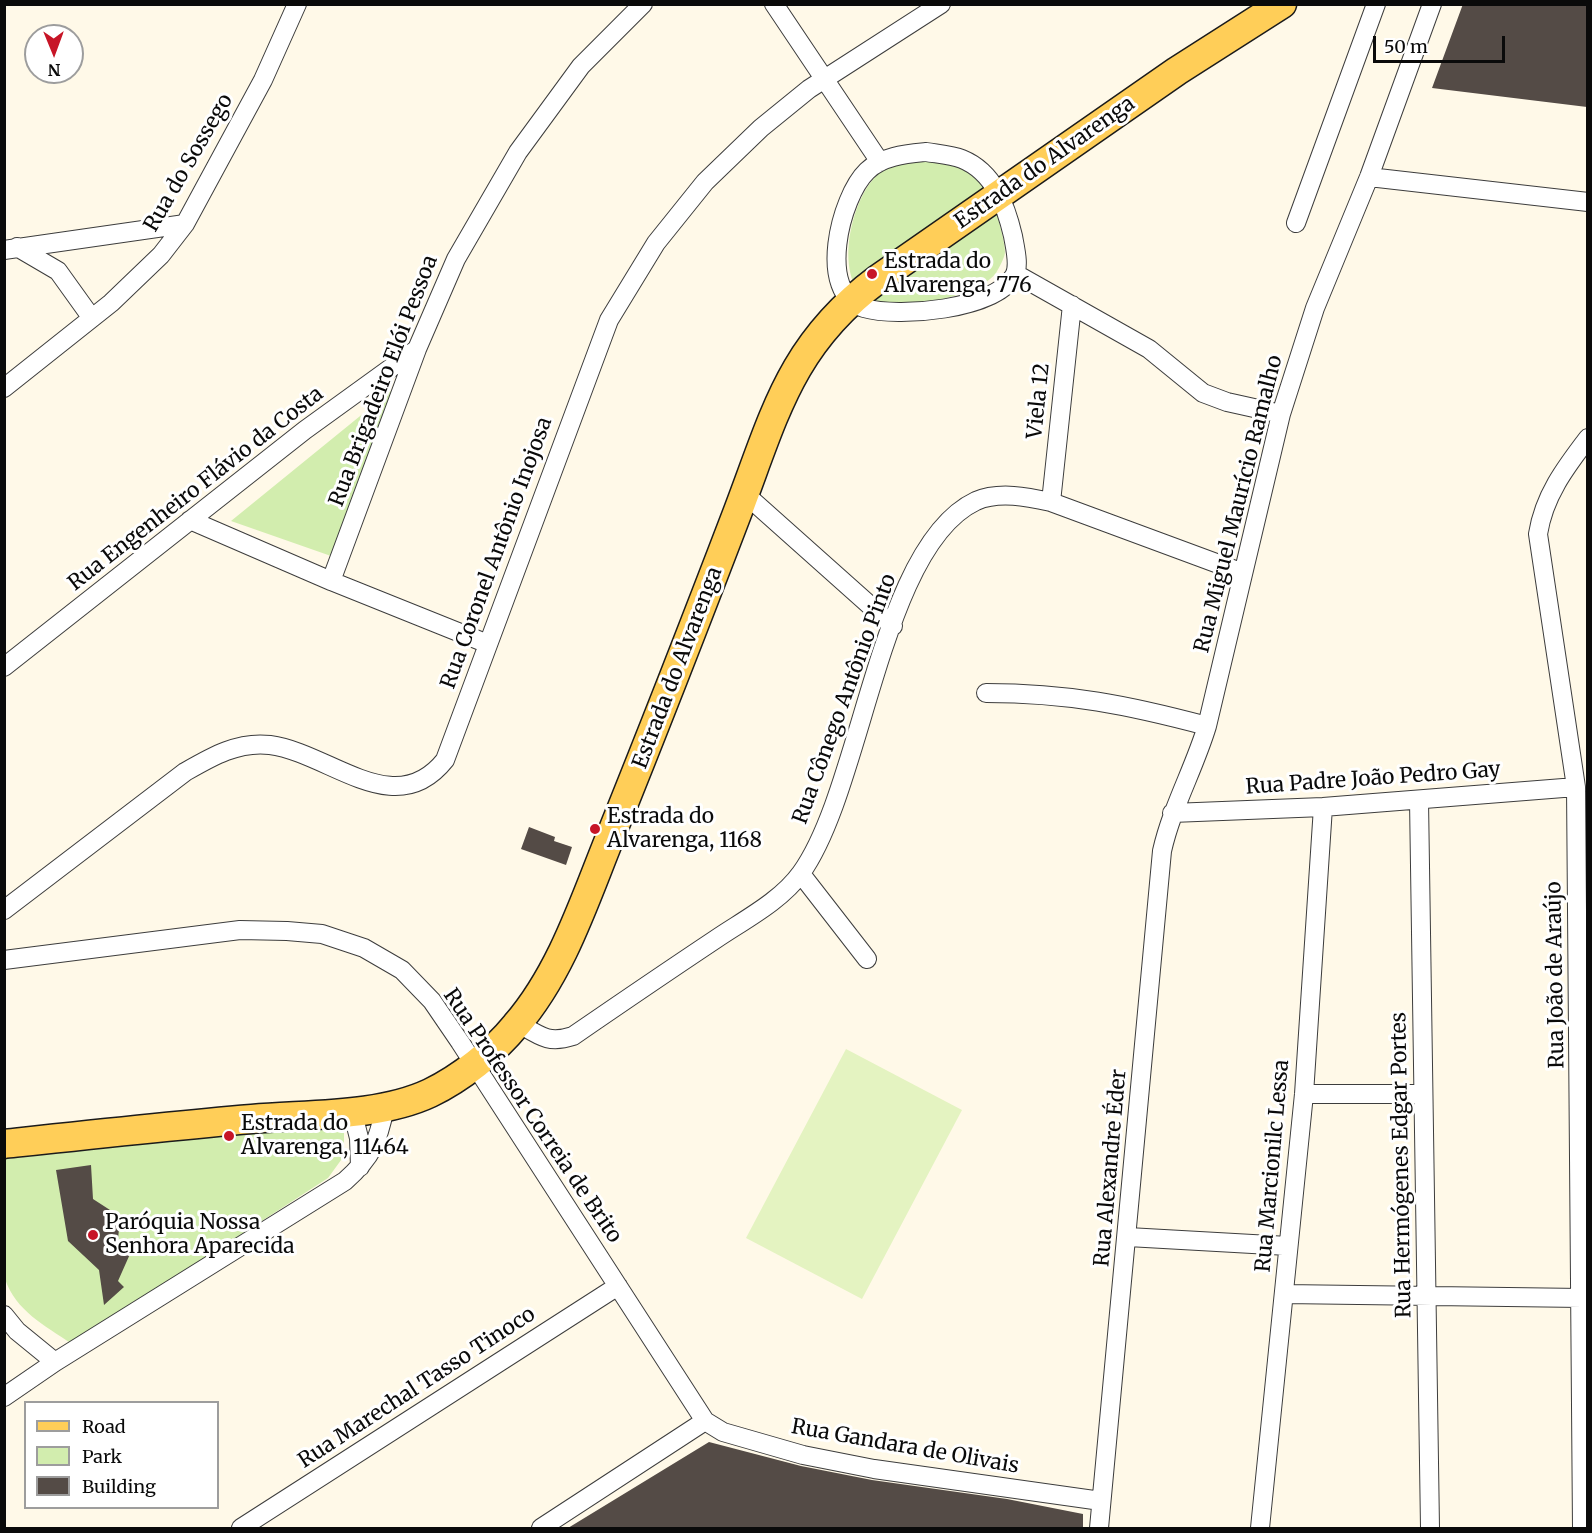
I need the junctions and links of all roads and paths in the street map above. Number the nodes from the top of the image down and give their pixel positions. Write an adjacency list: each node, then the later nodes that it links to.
1 (297, 4): 14 (street, Rua do Sossego)
2 (643, 4): 20 (street, Rua Brigadeiro Elói Pessoa)
3 (774, 4): 8 (street)
4 (941, 4): 8 (street, Rua Coronel Antônio Inojosa)
5 (1282, 4): 11 (main road, Estrada do Alvarenga)
6 (1376, 4): 13 (street)
7 (1432, 4): 10 (street, Rua Miguel Maurício Ramalho)
8 (822, 80): 9 (street); 30 (street, Rua Coronel Antônio Inojosa)
9 (880, 162): 11 (street); 17 (street)
10 (1369, 177): 12 (street); 22 (street, Rua Miguel Maurício Ramalho)
11 (1000, 194): 16 (street); 17 (main road, Estrada do Alvarenga)
12 (1587, 202)
13 (1296, 223)
14 (185, 224): 15 (street); 19 (street, Rua do Sossego)
15 (11, 248): 19 (street)
16 (1016, 274): 17 (street); 18 (street)
17 (849, 301): 24 (main road, Estrada do Alvarenga)
18 (1072, 305): 22 (street); 25 (street, Viela 12)
19 (91, 317): 21 (street, Rua do Sossego)
20 (417, 349): 26 (street, Rua Engenheiro Flávio da Costa); 28 (street, Rua Brigadeiro Elói Pessoa)
21 (4, 388)
22 (1281, 414): 27 (street, Rua Miguel Maurício Ramalho)
23 (1587, 438): 34 (street, Rua João de Araújo)
24 (745, 494): 29 (street); 42 (main road, Estrada do Alvarenga)
25 (1051, 502): 27 (street, Rua Cônego Antônio Pinto); 29 (street, Rua Cônego Antônio Pinto)
26 (190, 520): 28 (street); 31 (street, Rua Engenheiro Flávio da Costa)
27 (1243, 573): 33 (street, Rua Miguel Maurício Ramalho)
28 (331, 581): 30 (street)
29 (893, 626): 38 (street, Rua Cônego Antônio Pinto)
30 (488, 644): 39 (street, Rua Coronel Antônio Inojosa)
31 (4, 667)
32 (986, 693): 33 (street)
33 (1207, 726): 37 (street, Rua Miguel Maurício Ramalho)
34 (1576, 787): 35 (street, Rua Padre João Pedro Gay); 55 (street, Rua João de Araújo)
35 (1419, 800): 36 (street, Rua Padre João Pedro Gay); 45 (street, Rua Hermógenes Edgar Portes)
36 (1323, 807): 37 (street, Rua Padre João Pedro Gay); 44 (street, Rua Marcionilc Lessa)
37 (1172, 813): 50 (street, Rua Alexandre Éder)
38 (801, 874): 40 (street); 42 (street, Rua Cônego Antônio Pinto)
39 (4, 910)
40 (867, 959)
41 (4, 960): 43 (street, Rua Professor Correia de Brito)
42 (518, 1023): 43 (main road, Estrada do Alvarenga)
43 (474, 1065): 46 (main road, Estrada do Alvarenga); 52 (street, Rua Professor Correia de Brito)
44 (1304, 1094): 45 (street); 51 (street, Rua Marcionilc Lessa)
45 (1422, 1094): 54 (street, Rua Hermógenes Edgar Portes)
46 (385, 1107): 47 (main road, Estrada do Alvarenga); 49 (street)
47 (352, 1110): 48 (main road, Estrada do Alvarenga); 49 (street)
48 (4, 1144)
49 (360, 1167): 57 (street)
50 (1128, 1237): 51 (street); 60 (street, Rua Alexandre Éder)
51 (1288, 1246): 53 (street, Rua Marcionilc Lessa)
52 (618, 1286): 59 (street, Rua Professor Correia de Brito); 61 (street, Rua Marechal Tasso Tinoco)
53 (1284, 1294): 54 (street); 64 (street, Rua Marcionilc Lessa)
54 (1427, 1296): 55 (street); 65 (street, Rua Hermógenes Edgar Portes)
55 (1582, 1298): 66 (street, Rua João de Araújo)
56 (4, 1315): 57 (street)
57 (55, 1362): 58 (street)
58 (4, 1397)
59 (705, 1421): 60 (street, Rua Gandara de Olivais); 62 (street)
60 (1101, 1501): 63 (street, Rua Alexandre Éder)
61 (241, 1528)
62 (541, 1528)
63 (1100, 1528)
64 (1260, 1528)
65 (1430, 1528)
66 (1582, 1528)

